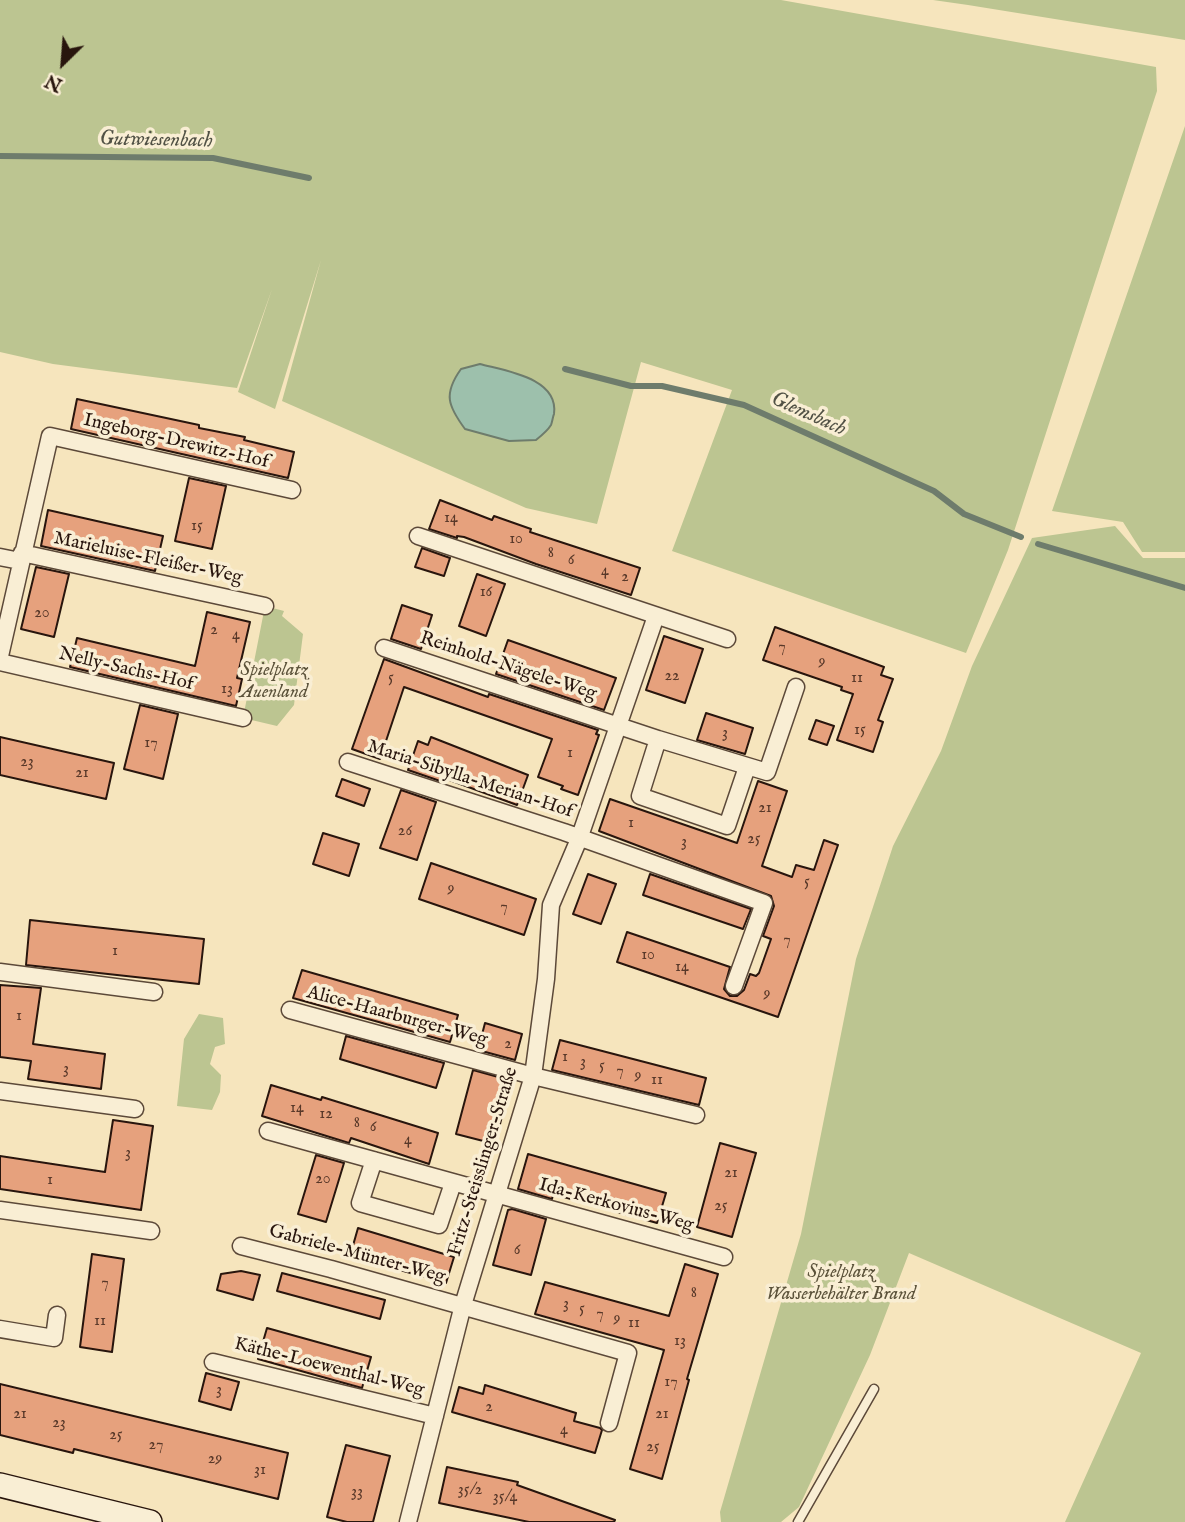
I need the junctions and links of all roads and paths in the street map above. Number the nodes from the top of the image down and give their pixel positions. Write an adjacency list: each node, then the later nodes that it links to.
1 (292, 489): 4 (street, Ingeborg-Drewitz-Hof)
2 (418, 536): 6 (street)
3 (0, 557): 4 (street, Marieluise-Fleißer-Weg)
4 (21, 557): 5 (street, Marieluise-Fleißer-Weg); 9 (street)
5 (264, 606)
6 (656, 616): 7 (street); 13 (street, Fritz-Steisslinger-Straße)
7 (727, 639)
8 (384, 648): 13 (street, Reinhold-Nägele-Weg)
9 (0, 656)
10 (0, 662): 12 (street, Nelly-Sachs-Hof)
11 (796, 687): 16 (street)
12 (243, 718)
13 (619, 726): 14 (street, Reinhold-Nägele-Weg); 17 (street, Fritz-Steisslinger-Straße)
14 (658, 739): 16 (street, Reinhold-Nägele-Weg); 16 (street)
15 (348, 762): 17 (street, Maria-Sibylla-Merian-Hof)
16 (747, 767)
17 (579, 839): 19 (street, Maria-Sibylla-Merian-Hof); 22 (street, Fritz-Steisslinger-Straße)
18 (0, 972): 20 (street)
19 (734, 986)
20 (154, 992)
21 (290, 1010): 22 (street, Alice-Haarburger-Weg)
22 (533, 1076): 25 (street, Alice-Haarburger-Weg); 29 (street, Fritz-Steisslinger-Straße)
23 (0, 1091): 24 (street)
24 (135, 1109)
25 (696, 1115)
26 (268, 1131): 27 (street, Ida-Kerkovius-Weg)
27 (373, 1160): 28 (street, Ida-Kerkovius-Weg); 28 (street)
28 (453, 1183): 29 (street, Ida-Kerkovius-Weg)
29 (497, 1195): 33 (street, Ida-Kerkovius-Weg); 34 (street, Fritz-Steisslinger-Straße)
30 (0, 1210): 31 (street)
31 (152, 1231)
32 (241, 1245): 34 (street, Gabriele-Münter-Weg)
33 (724, 1257)
34 (463, 1305): 39 (street, Fritz-Steisslinger-Straße); 40 (street, Gabriele-Münter-Weg)
35 (57, 1315): 36 (street)
36 (0, 1329)
37 (213, 1362): 39 (street, Käthe-Loewenthal-Weg)
38 (874, 1389): 44 (lane)
39 (435, 1416): 43 (street, Fritz-Steisslinger-Straße)
40 (609, 1423)
41 (0, 1485): 42 (street)
42 (150, 1522)
43 (408, 1522)
44 (798, 1522)

